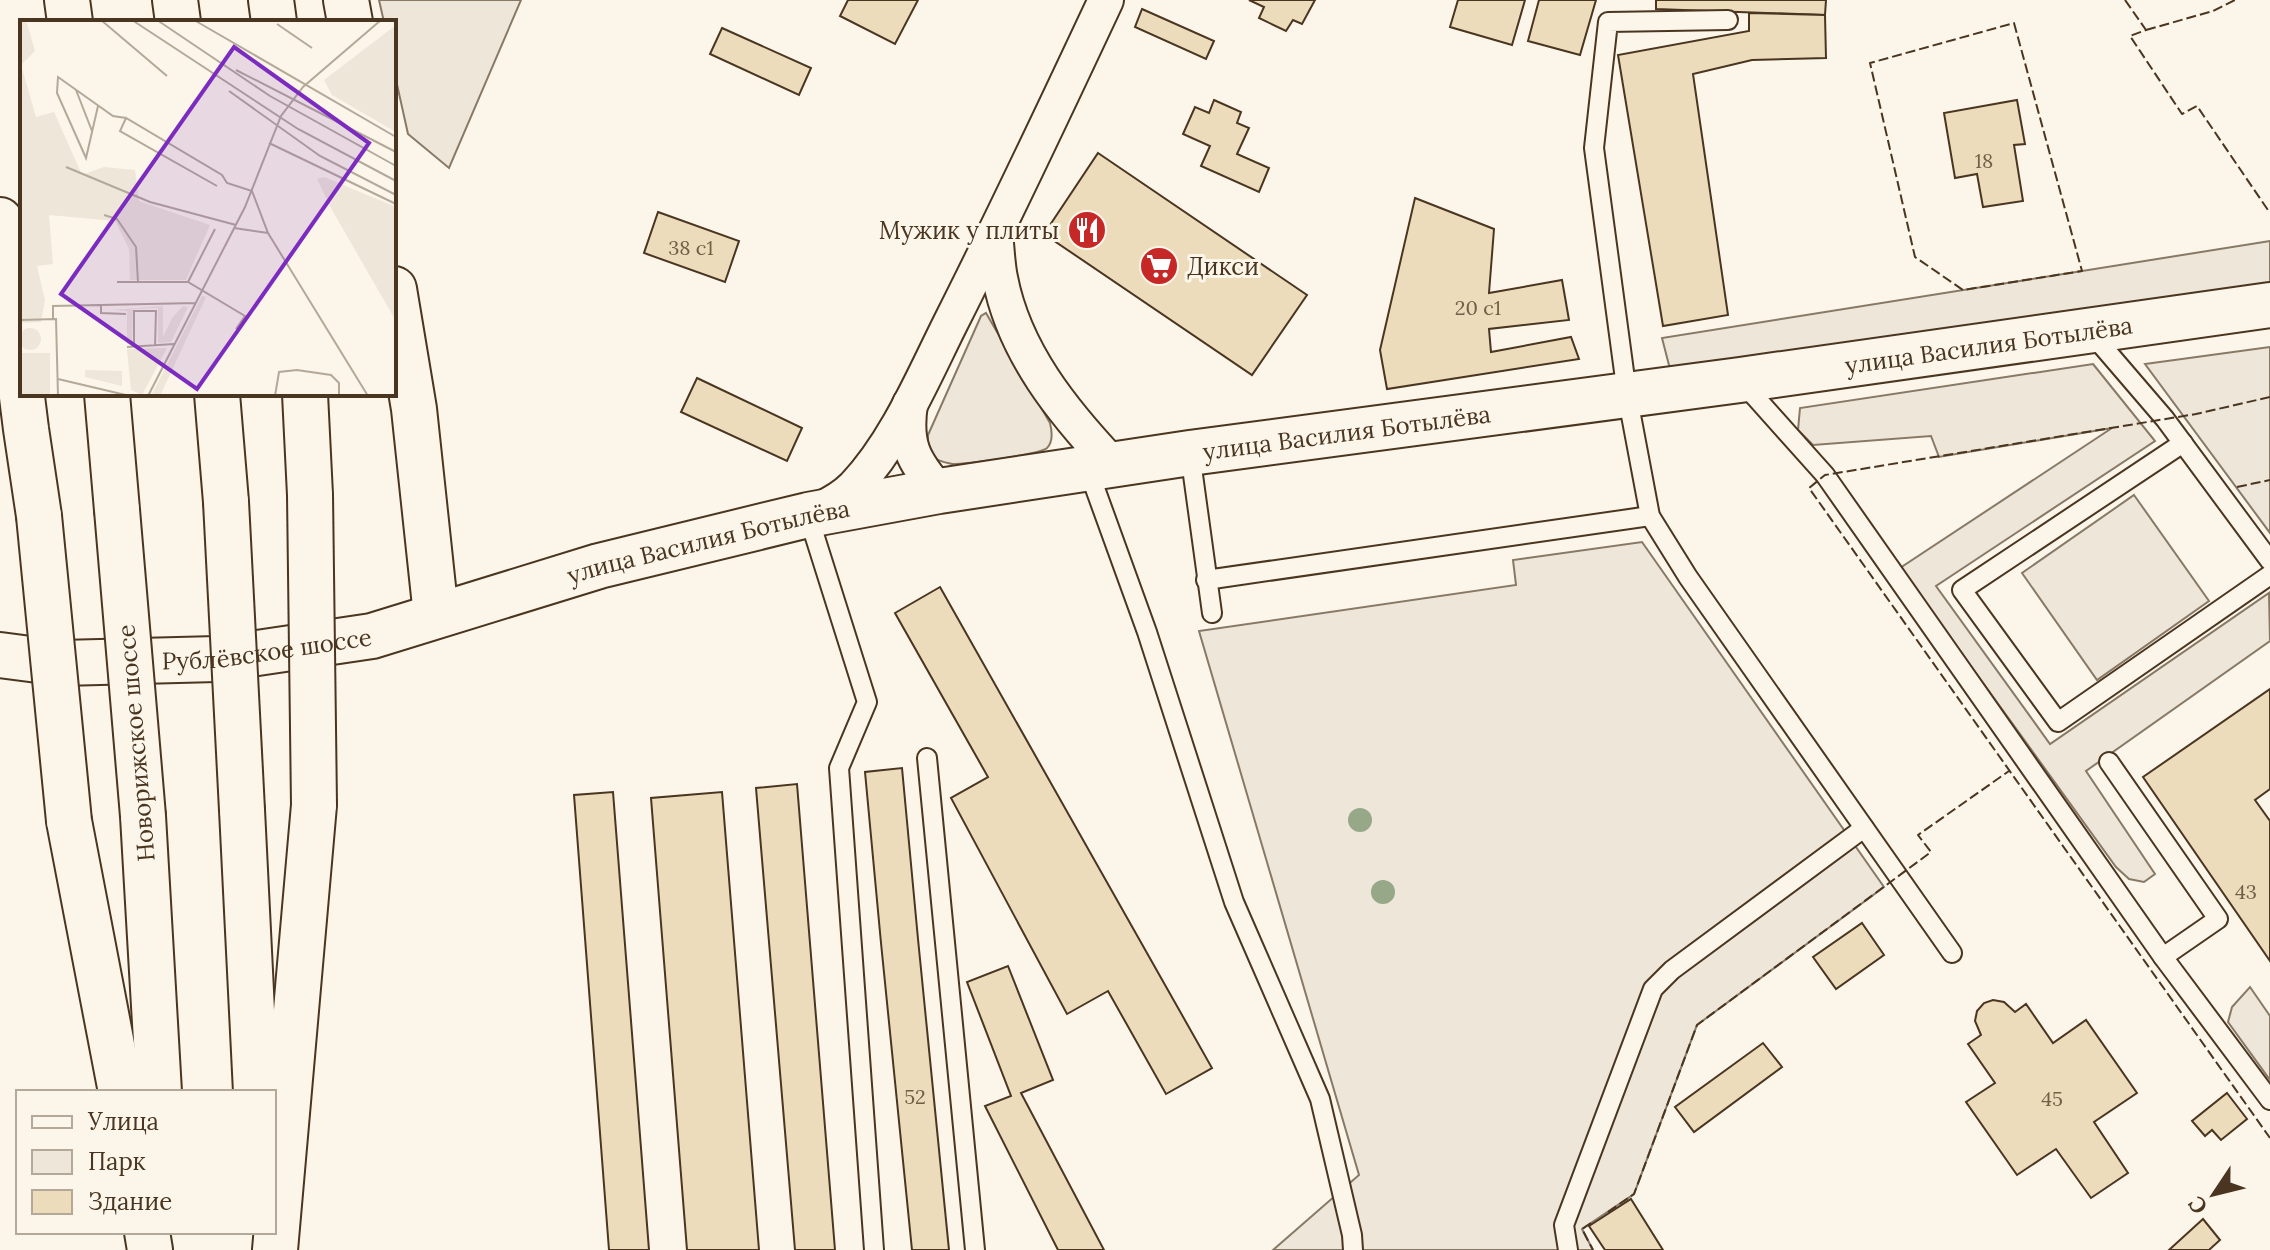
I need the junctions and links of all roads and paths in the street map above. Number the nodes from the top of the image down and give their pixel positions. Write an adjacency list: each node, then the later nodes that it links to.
1 (67, 0): 6 (main road)
2 (175, 0): 7 (main road)
3 (271, 0): 8 (main road)
4 (346, 0): 9 (main road)
5 (1106, 0): 12 (street)
6 (70, 20)
7 (178, 20)
8 (274, 20)
9 (350, 20)
10 (1728, 20): 18 (lane)
11 (0, 220): 17 (main road, bridge)
12 (995, 235): 23 (street); 26 (street)
13 (396, 301): 34 (main road)
14 (2270, 305): 15 (main road, улица Василия Ботылёва)
15 (2090, 332): 16 (main road, улица Василия Ботылёва); 24 (lane)
16 (1740, 380): 18 (main road, улица Василия Ботылёва); 40 (lane)
17 (20, 381)
18 (1627, 394): 25 (main road, улица Василия Ботылёва); 29 (lane)
19 (22, 396): 41 (main road, bridge)
20 (107, 396): 42 (main road, Новорижское шоссе, bridge)
21 (217, 396): 43 (main road, bridge)
22 (305, 396): 45 (main road, bridge)
23 (910, 403): 27 (street); 28 (street)
24 (2183, 443): 30 (lane); 31 (lane)
25 (1190, 453): 26 (main road, улица Василия Ботылёва); 32 (lane)
26 (1100, 467): 27 (main road, улица Василия Ботылёва); 48 (lane)
27 (939, 491): 28 (main road, улица Василия Ботылёва)
28 (808, 515): 34 (main road, улица Василия Ботылёва); 46 (lane)
29 (1650, 516): 32 (lane); 38 (lane)
30 (2270, 561)
31 (2270, 575)
32 (1206, 580): 33 (lane)
33 (1212, 613)
34 (436, 615): 35 (main road, Рублёвское шоссе)
35 (0, 655)
36 (927, 758): 47 (lane)
37 (2109, 762): 40 (lane)
38 (1864, 828): 39 (lane); 49 (lane)
39 (1952, 953)
40 (2163, 957): 44 (lane)
41 (121, 1090)
42 (159, 1090)
43 (256, 1090)
44 (2270, 1100)
45 (275, 1250)
46 (874, 1250)
47 (975, 1250)
48 (1353, 1250)
49 (1568, 1250)

